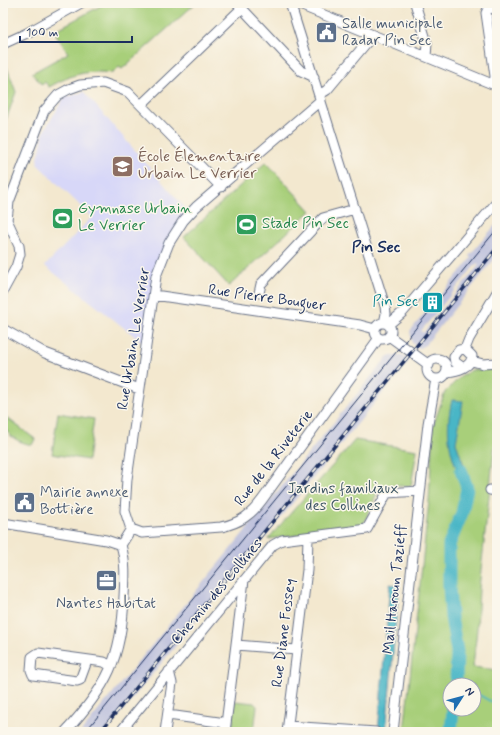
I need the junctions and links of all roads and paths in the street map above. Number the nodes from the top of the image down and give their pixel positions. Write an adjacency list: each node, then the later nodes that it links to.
1 (82, 3): 8 (street)
2 (290, 3): 10 (street)
3 (295, 3): 7 (street)
4 (415, 3): 9 (street)
5 (240, 6): 10 (street); 13 (street)
6 (497, 7): 11 (street)
7 (373, 35): 9 (street); 12 (street, Rue Urbain Le Verrier)
8 (3, 44)
9 (426, 57): 11 (street)
10 (314, 77): 12 (street)
11 (496, 85)
12 (320, 98): 14 (street, Rue Urbain Le Verrier); 16 (street)
13 (142, 104): 14 (street); 17 (street)
14 (221, 187): 20 (street, Rue Urbain Le Verrier)
15 (497, 202): 21 (street)
16 (355, 209): 19 (street); 21 (street)
17 (3, 291)
18 (497, 292): 26 (street)
19 (258, 293)
20 (154, 296): 22 (street, Rue Pierre Bouguer); 35 (street, Rue Urbain Le Verrier)
21 (386, 324): 22 (street); 24 (street)
22 (375, 329): 25 (street)
23 (3, 330): 35 (street)
24 (389, 336): 25 (street); 31 (street)
25 (379, 338): 38 (street, Rue de la Riveterie)
26 (465, 349): 27 (street); 29 (street)
27 (455, 354): 28 (street); 32 (street)
28 (441, 360): 31 (street); 33 (street)
29 (472, 360): 30 (street); 32 (street)
30 (497, 364)
31 (429, 365): 34 (street)
32 (462, 367): 33 (street)
33 (447, 372): 34 (street)
34 (436, 379): 36 (street, Mail Haroun Tazieff)
35 (139, 389): 38 (street, Rue Urbain Le Verrier)
36 (420, 491): 39 (street, Chemin des Collines); 54 (street, Mail Haroun Tazieff)
37 (3, 523): 40 (street)
38 (131, 529): 40 (street)
39 (308, 537): 41 (street, Chemin des Collines); 43 (street, Rue Diane Fossey)
40 (121, 544): 45 (street)
41 (244, 580): 42 (street); 46 (street, Chemin des Collines)
42 (236, 645): 43 (street); 48 (street)
43 (296, 650): 49 (street, Rue Diane Fossey)
44 (87, 661): 44 (street); 45 (street)
45 (111, 666): 50 (street)
46 (170, 670): 47 (street); 51 (street, Chemin des Collines)
47 (168, 715): 48 (street); 52 (street)
48 (226, 727)
49 (287, 729): 53 (street)
50 (65, 732)
51 (120, 732)
52 (166, 732)
53 (376, 732)
54 (393, 732)

